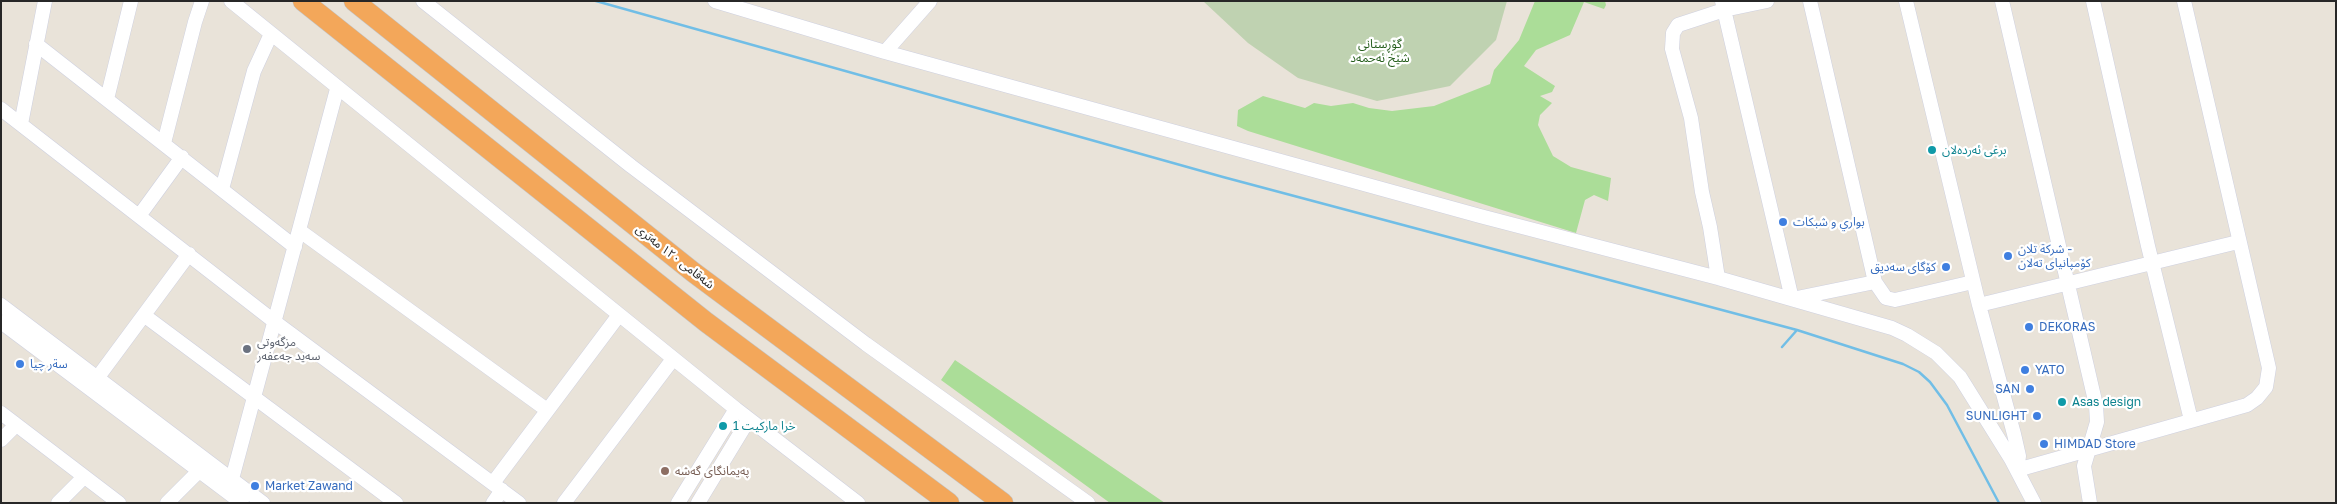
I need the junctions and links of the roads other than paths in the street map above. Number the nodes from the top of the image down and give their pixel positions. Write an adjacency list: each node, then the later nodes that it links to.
1 (44, 1): 18 (street)
2 (131, 1): 21 (street)
3 (202, 1): 24 (street)
4 (231, 1): 17 (street)
5 (303, 1): 72 (highway)
6 (354, 1): 73 (highway, شەقامی ١٢٠ مەتری)
7 (423, 1): 74 (street)
8 (715, 1): 19 (street)
9 (930, 1): 19 (street)
10 (1767, 1): 16 (street)
11 (1810, 1): 34 (street)
12 (1906, 1): 35 (street)
13 (2002, 1): 36 (street)
14 (2093, 1): 32 (street)
15 (2184, 1): 29 (street)
16 (1723, 6): 33 (street); 37 (street)
17 (271, 34): 20 (street); 26 (street)
18 (36, 44): 21 (street); 23 (street)
19 (885, 52): 33 (street)
20 (337, 89): 28 (street); 40 (street)
21 (107, 99): 24 (street)
22 (1, 109): 23 (street)
23 (21, 124): 27 (street)
24 (164, 143): 25 (street)
25 (182, 157): 26 (street); 27 (street)
26 (222, 189): 30 (street)
27 (139, 216): 31 (street)
28 (300, 231): 30 (street); 48 (street)
29 (2238, 242): 32 (street); 51 (street)
30 (295, 247): 43 (street)
31 (189, 254): 41 (street); 43 (street)
32 (2152, 263): 36 (street); 51 (street)
33 (1718, 278): 37 (street)
34 (1875, 282): 35 (street); 37 (street)
35 (1973, 282): 39 (street)
36 (2068, 283): 39 (street); 54 (street)
37 (1792, 299): 55 (street)
38 (1, 305): 45 (street)
39 (1979, 305): 55 (street)
40 (619, 314): 44 (street); 48 (street)
41 (145, 316): 45 (street); 46 (street)
42 (1, 322): 56 (street)
43 (275, 322): 46 (street); 59 (street)
44 (673, 358): 47 (street); 69 (street)
45 (98, 377): 58 (street)
46 (255, 399): 58 (street); 66 (street)
47 (736, 409): 50 (street); 70 (street)
48 (547, 410): 59 (street)
49 (1, 413): 52 (street)
50 (749, 419): 60 (street); 71 (street)
51 (2191, 420): 54 (street)
52 (16, 424): 53 (street); 57 (street)
53 (1, 440)
54 (2091, 448): 55 (street); 76 (street)
55 (2017, 470): 75 (street)
56 (199, 471): 63 (street); 64 (street)
57 (84, 477): 61 (street); 62 (street)
58 (232, 479): 65 (street)
59 (498, 486): 67 (street); 68 (street)
60 (703, 501)
61 (58, 503)
62 (118, 503)
63 (167, 503)
64 (242, 503)
65 (263, 503)
66 (396, 503)
67 (493, 503)
68 (519, 503)
69 (564, 503)
70 (678, 503)
71 (858, 503)
72 (949, 503)
73 (1003, 503)
74 (1088, 503)
75 (2034, 503)
76 (2090, 503)

